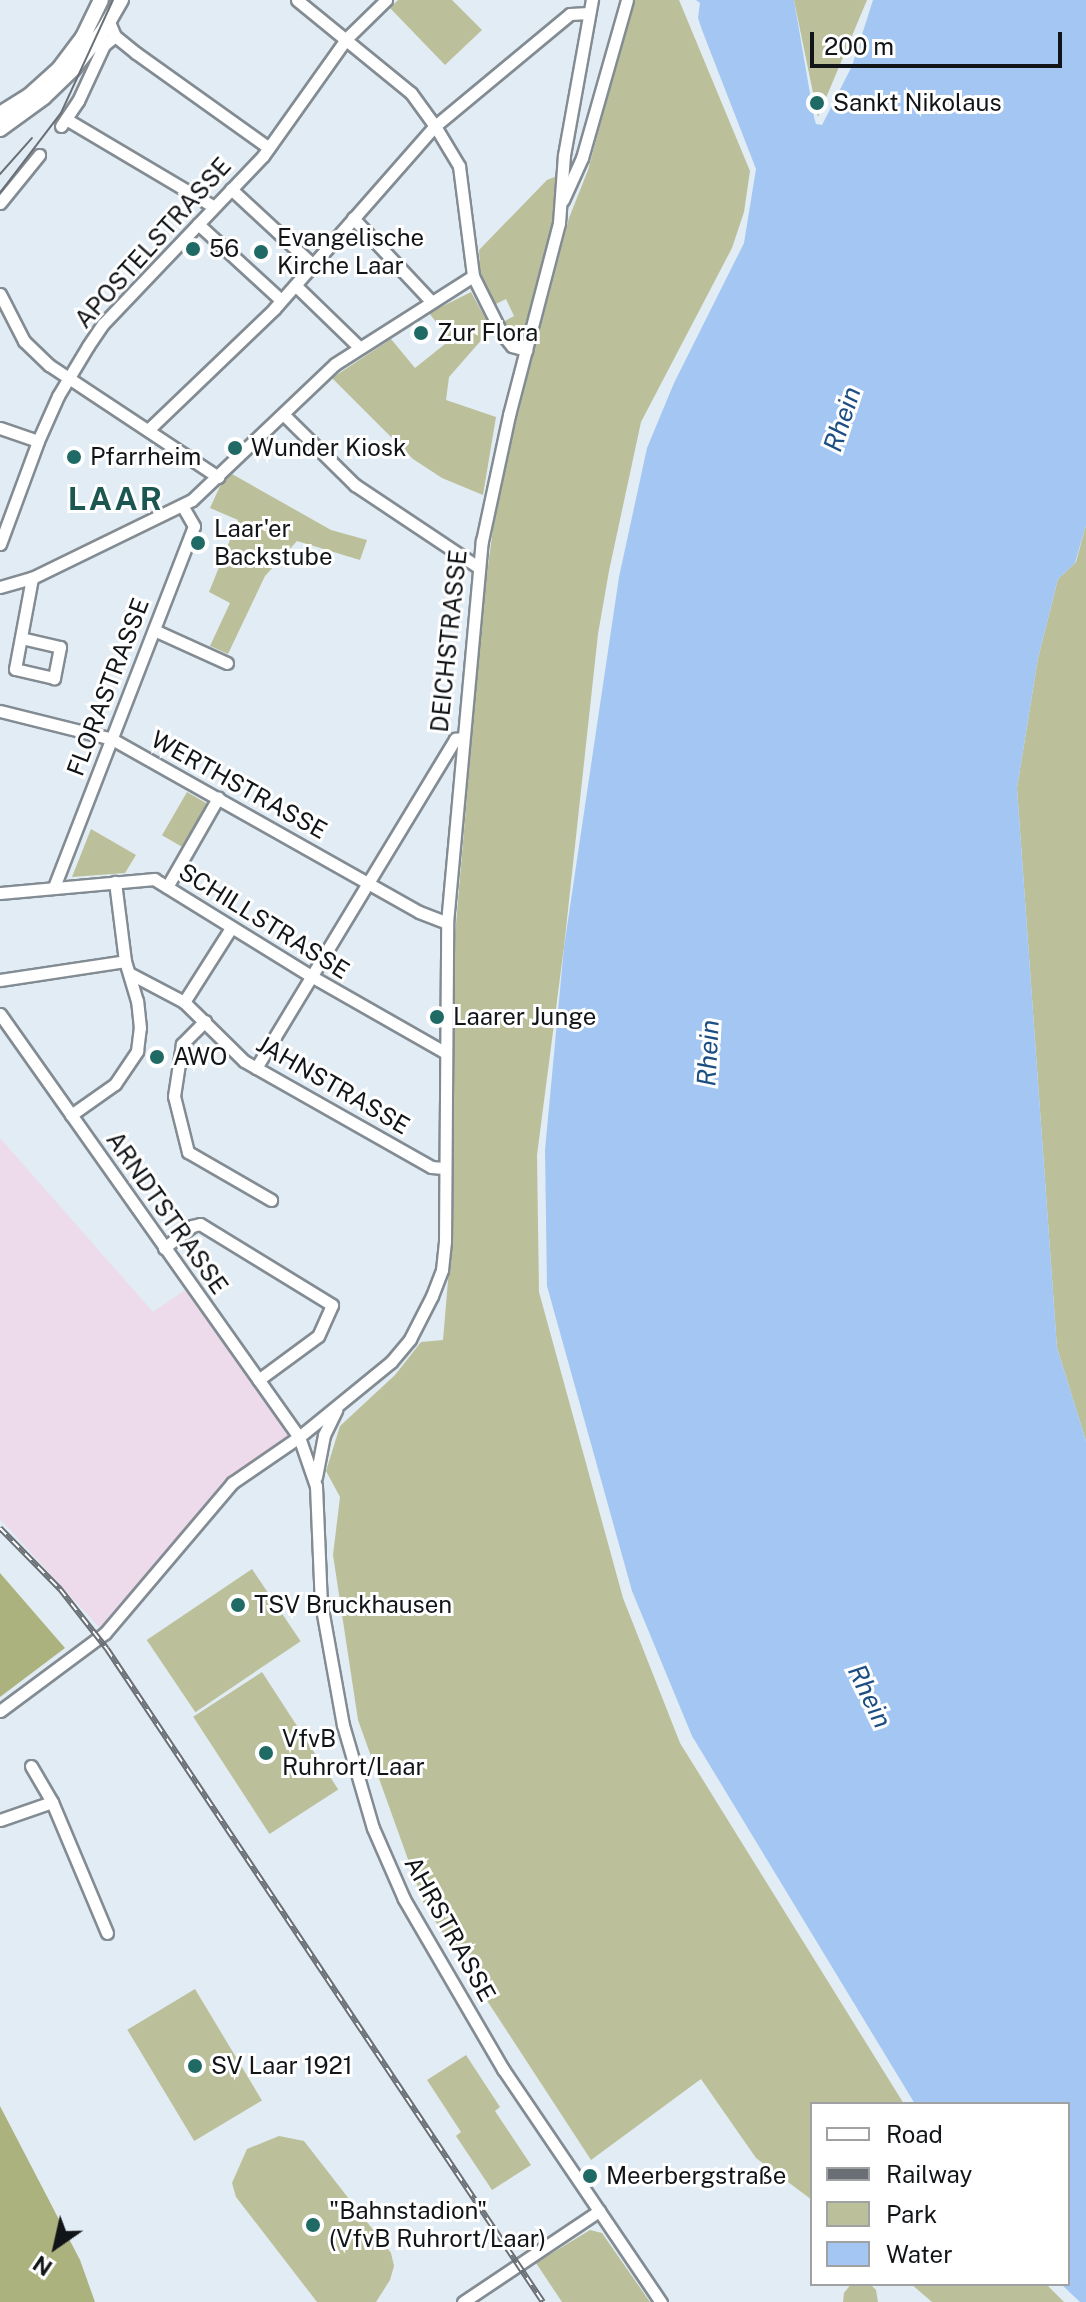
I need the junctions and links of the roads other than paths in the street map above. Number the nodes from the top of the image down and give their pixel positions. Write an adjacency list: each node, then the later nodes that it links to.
1 (101, 0): 11 (main road)
2 (121, 0): 8 (main road)
3 (297, 0): 10 (street)
4 (386, 0): 10 (street, APOSTELSTRASSE)
5 (592, 0): 7 (street, DEICHSTRASSE)
6 (627, 0): 17 (street)
7 (589, 13): 12 (street); 16 (street, DEICHSTRASSE)
8 (109, 22): 9 (street); 13 (main road)
9 (115, 36): 14 (street); 21 (street)
10 (346, 39): 12 (street); 14 (street, APOSTELSTRASSE)
11 (0, 114)
12 (435, 126): 22 (street); 25 (street)
13 (0, 129)
14 (269, 148): 18 (street, APOSTELSTRASSE)
15 (39, 155): 19 (street)
16 (564, 155): 17 (street); 20 (street, DEICHSTRASSE)
17 (582, 158): 20 (street)
18 (231, 189): 21 (street, APOSTELSTRASSE); 24 (street)
19 (0, 203)
20 (561, 204): 31 (street, DEICHSTRASSE)
21 (214, 207): 23 (street, APOSTELSTRASSE)
22 (353, 218): 24 (street); 29 (street)
23 (198, 224): 28 (street); 32 (street, APOSTELSTRASSE)
24 (313, 265): 26 (street)
25 (473, 276): 29 (street); 31 (street)
26 (295, 285): 28 (street); 30 (street)
27 (0, 294): 32 (street)
28 (281, 300): 35 (street)
29 (430, 300): 30 (street)
30 (358, 346): 33 (street)
31 (526, 350): 41 (street, DEICHSTRASSE)
32 (68, 378): 35 (street); 36 (street, APOSTELSTRASSE)
33 (284, 415): 37 (street); 41 (street)
34 (0, 428): 36 (street)
35 (148, 430): 37 (street)
36 (38, 441): 39 (street, APOSTELSTRASSE)
37 (218, 477): 38 (street)
38 (182, 505): 42 (street); 44 (street, FLORASTRASSE)
39 (4, 524): 40 (street, APOSTELSTRASSE)
40 (0, 544)
41 (478, 567): 48 (street, DEICHSTRASSE)
42 (32, 578): 43 (street); 45 (street)
43 (0, 587)
44 (154, 630): 46 (street); 49 (street, FLORASTRASSE)
45 (21, 638): 45 (street)
46 (227, 663)
47 (0, 711): 49 (street, WERTHSTRASSE)
48 (461, 738): 52 (street); 56 (street, DEICHSTRASSE)
49 (112, 739): 50 (street, WERTHSTRASSE); 53 (street, FLORASTRASSE)
50 (218, 798): 52 (street, WERTHSTRASSE); 54 (street)
51 (115, 882): 53 (street, SCHILLSTRASSE); 54 (street, SCHILLSTRASSE); 58 (street)
52 (368, 882): 56 (street, WERTHSTRASSE); 59 (street)
53 (54, 887): 55 (street, SCHILLSTRASSE)
54 (167, 887): 57 (street, SCHILLSTRASSE)
55 (0, 893)
56 (447, 923): 64 (street, DEICHSTRASSE)
57 (231, 928): 59 (street, SCHILLSTRASSE); 61 (street)
58 (127, 967): 60 (street); 61 (street, JAHNSTRASSE); 66 (street)
59 (311, 976): 64 (street, SCHILLSTRASSE); 65 (street)
60 (0, 980)
61 (184, 1002): 63 (street, JAHNSTRASSE)
62 (0, 1014): 66 (street, ARNDTSTRASSE)
63 (205, 1021): 65 (street, JAHNSTRASSE); 68 (street)
64 (444, 1052): 67 (street, DEICHSTRASSE)
65 (256, 1068): 67 (street, JAHNSTRASSE)
66 (71, 1115): 69 (street, ARNDTSTRASSE)
67 (444, 1168): 71 (street, DEICHSTRASSE)
68 (271, 1200)
69 (164, 1248): 70 (street, ARNDTSTRASSE); 70 (street)
70 (258, 1380): 72 (street, ARNDTSTRASSE)
71 (338, 1407): 72 (street, DEICHSTRASSE); 73 (street)
72 (299, 1437): 73 (street, AHRSTRASSE); 74 (street, DEICHSTRASSE)
73 (316, 1486): 79 (street, AHRSTRASSE)
74 (0, 1711)
75 (31, 1766): 76 (street)
76 (52, 1802): 77 (street); 78 (street)
77 (0, 1820)
78 (107, 1933)
79 (599, 2211): 80 (street); 81 (street, AHRSTRASSE)
80 (463, 2302)
81 (661, 2302)

